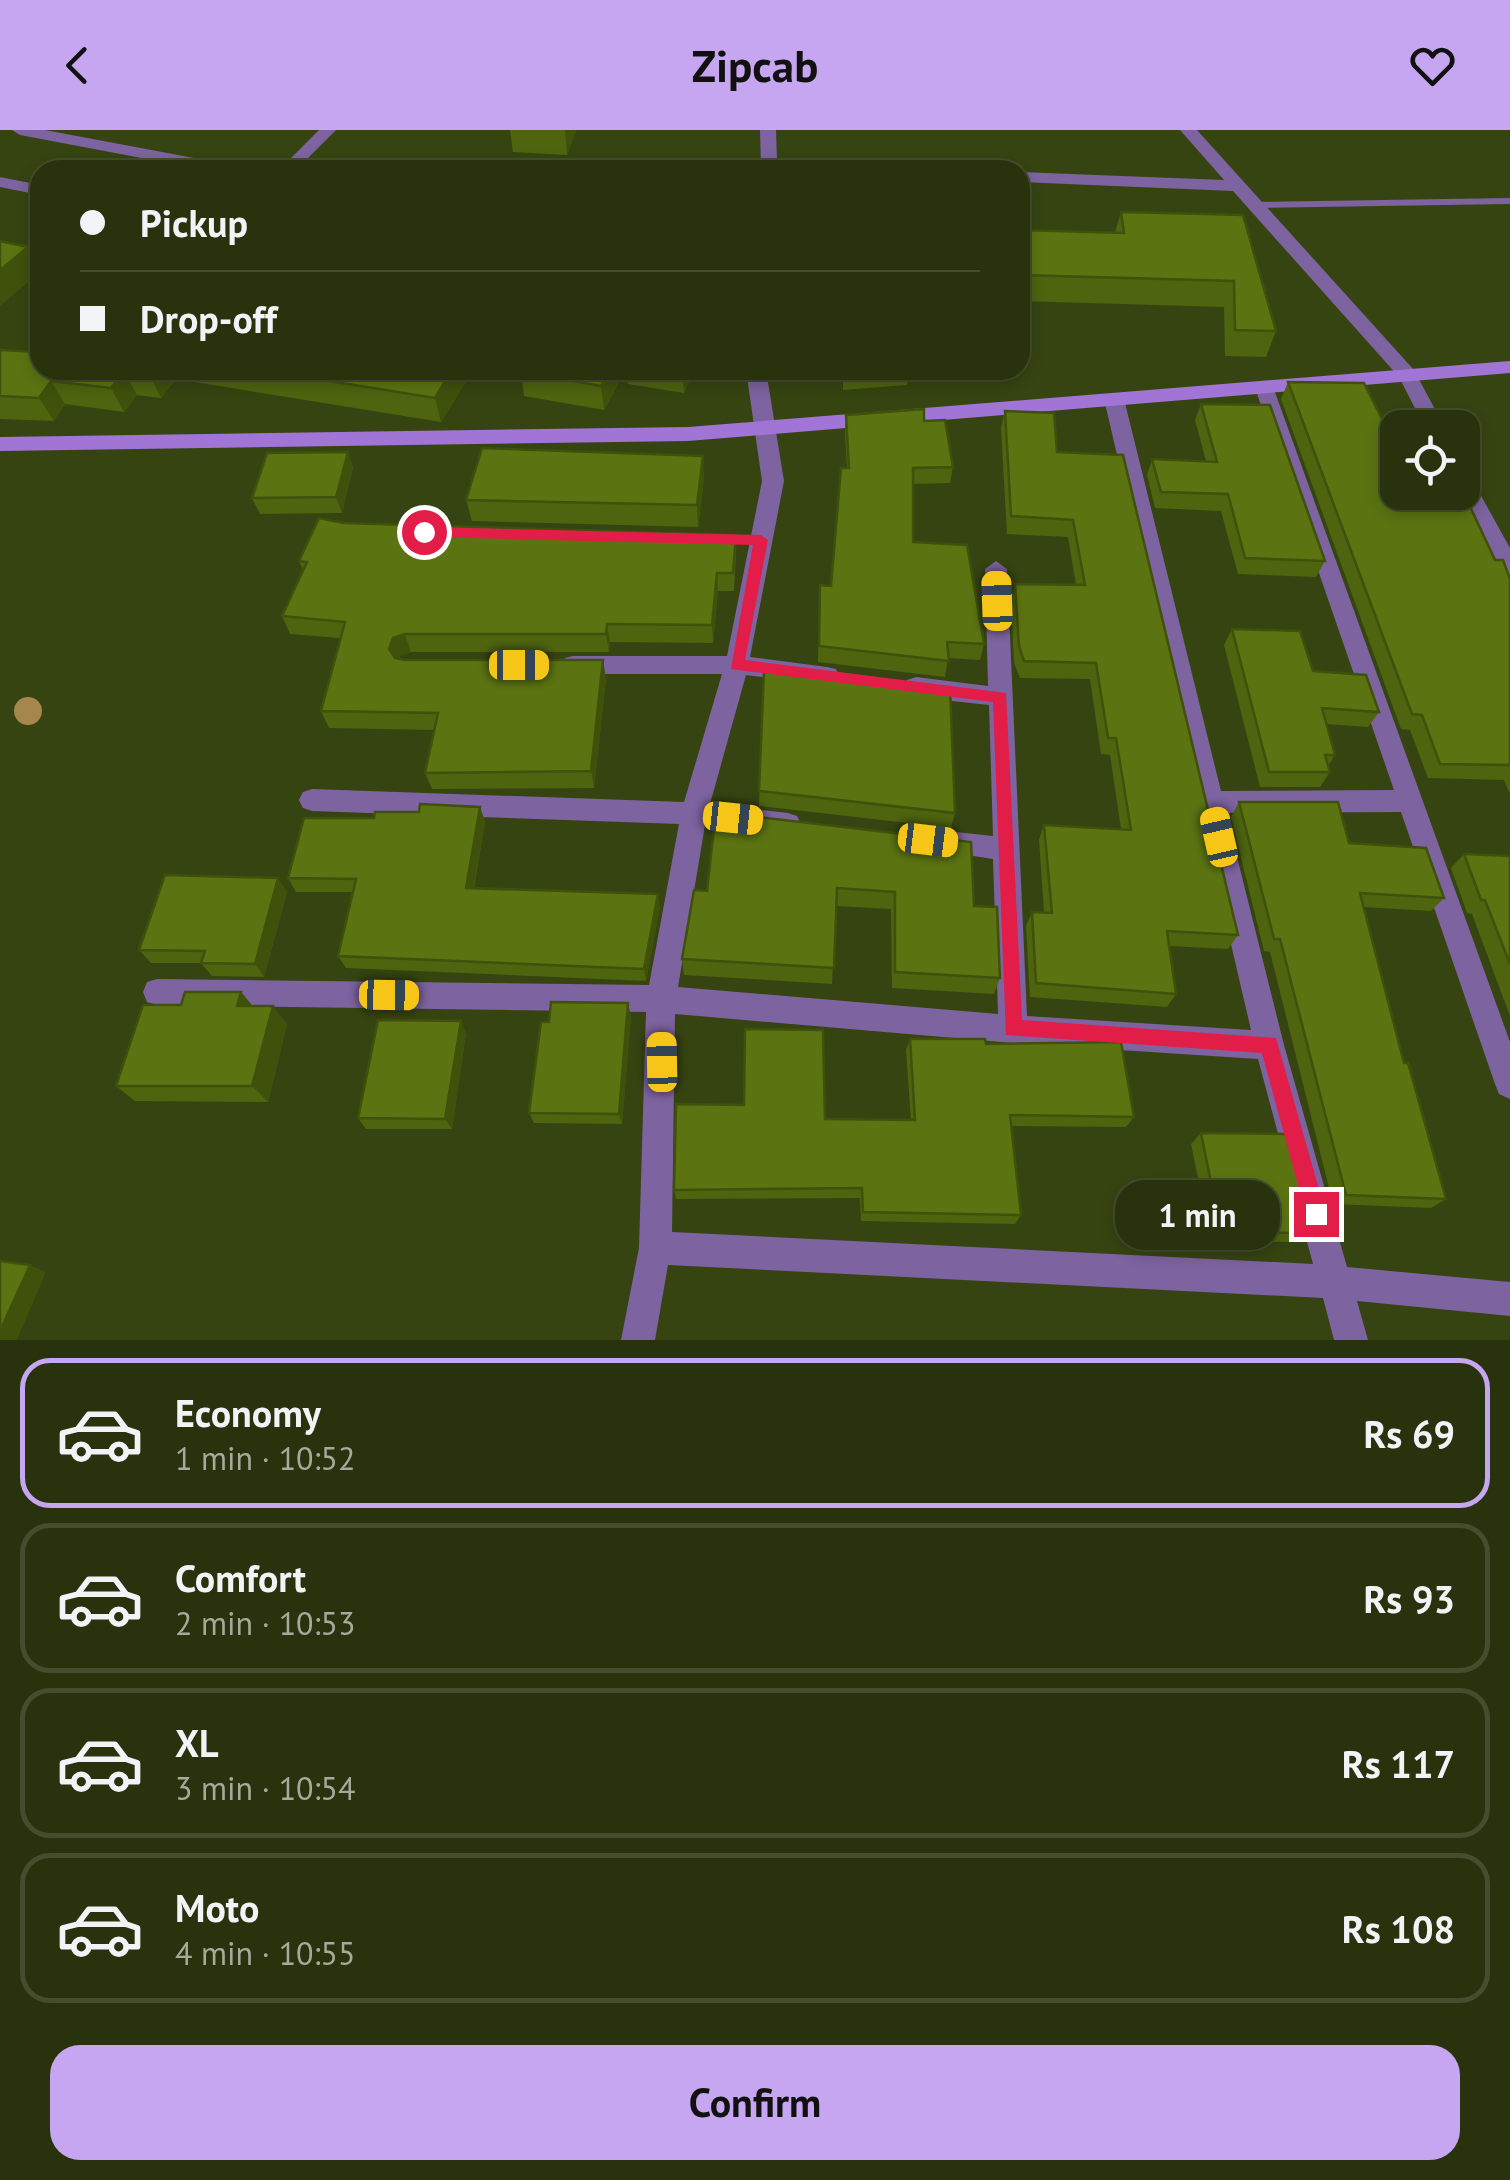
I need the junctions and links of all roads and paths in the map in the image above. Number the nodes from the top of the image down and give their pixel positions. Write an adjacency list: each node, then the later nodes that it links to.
1 (20, 130): 5 (street)
2 (328, 130): 6 (street)
3 (768, 130): 7 (street)
4 (1188, 130): 10 (street)
5 (178, 160)
6 (297, 160)
7 (769, 160)
8 (1030, 177): 10 (street)
9 (0, 182): 11 (street)
10 (1238, 186): 13 (street)
11 (30, 188)
12 (1510, 200): 13 (lane)
13 (1255, 205): 15 (street)
14 (1510, 368): 15 (street)
15 (1407, 374): 17 (street); 19 (street)
16 (757, 380): 20 (street)
17 (1265, 388): 18 (street); 31 (street)
18 (1114, 399): 20 (street); 32 (street)
19 (1426, 410)
20 (764, 426): 21 (street); 26 (street)
21 (0, 444)
22 (1479, 510): 24 (street)
23 (996, 569): 29 (street)
24 (1510, 569)
25 (545, 665): 26 (street)
26 (737, 665): 27 (street); 33 (street)
27 (850, 679)
28 (888, 683): 29 (street)
29 (1001, 697): 36 (street)
30 (312, 800): 33 (street)
31 (1412, 801): 32 (street); 41 (street)
32 (1211, 802): 40 (street)
33 (694, 813): 34 (street); 38 (street)
34 (811, 826)
35 (908, 838): 36 (street)
36 (1006, 848): 39 (street)
37 (156, 992): 38 (street)
38 (661, 999): 39 (street); 42 (street)
39 (1013, 1029): 40 (street)
40 (1269, 1044): 43 (street)
41 (1510, 1084)
42 (655, 1248): 43 (street); 45 (street)
43 (1335, 1282): 44 (street); 46 (street)
44 (1510, 1299)
45 (638, 1340)
46 (1351, 1340)

